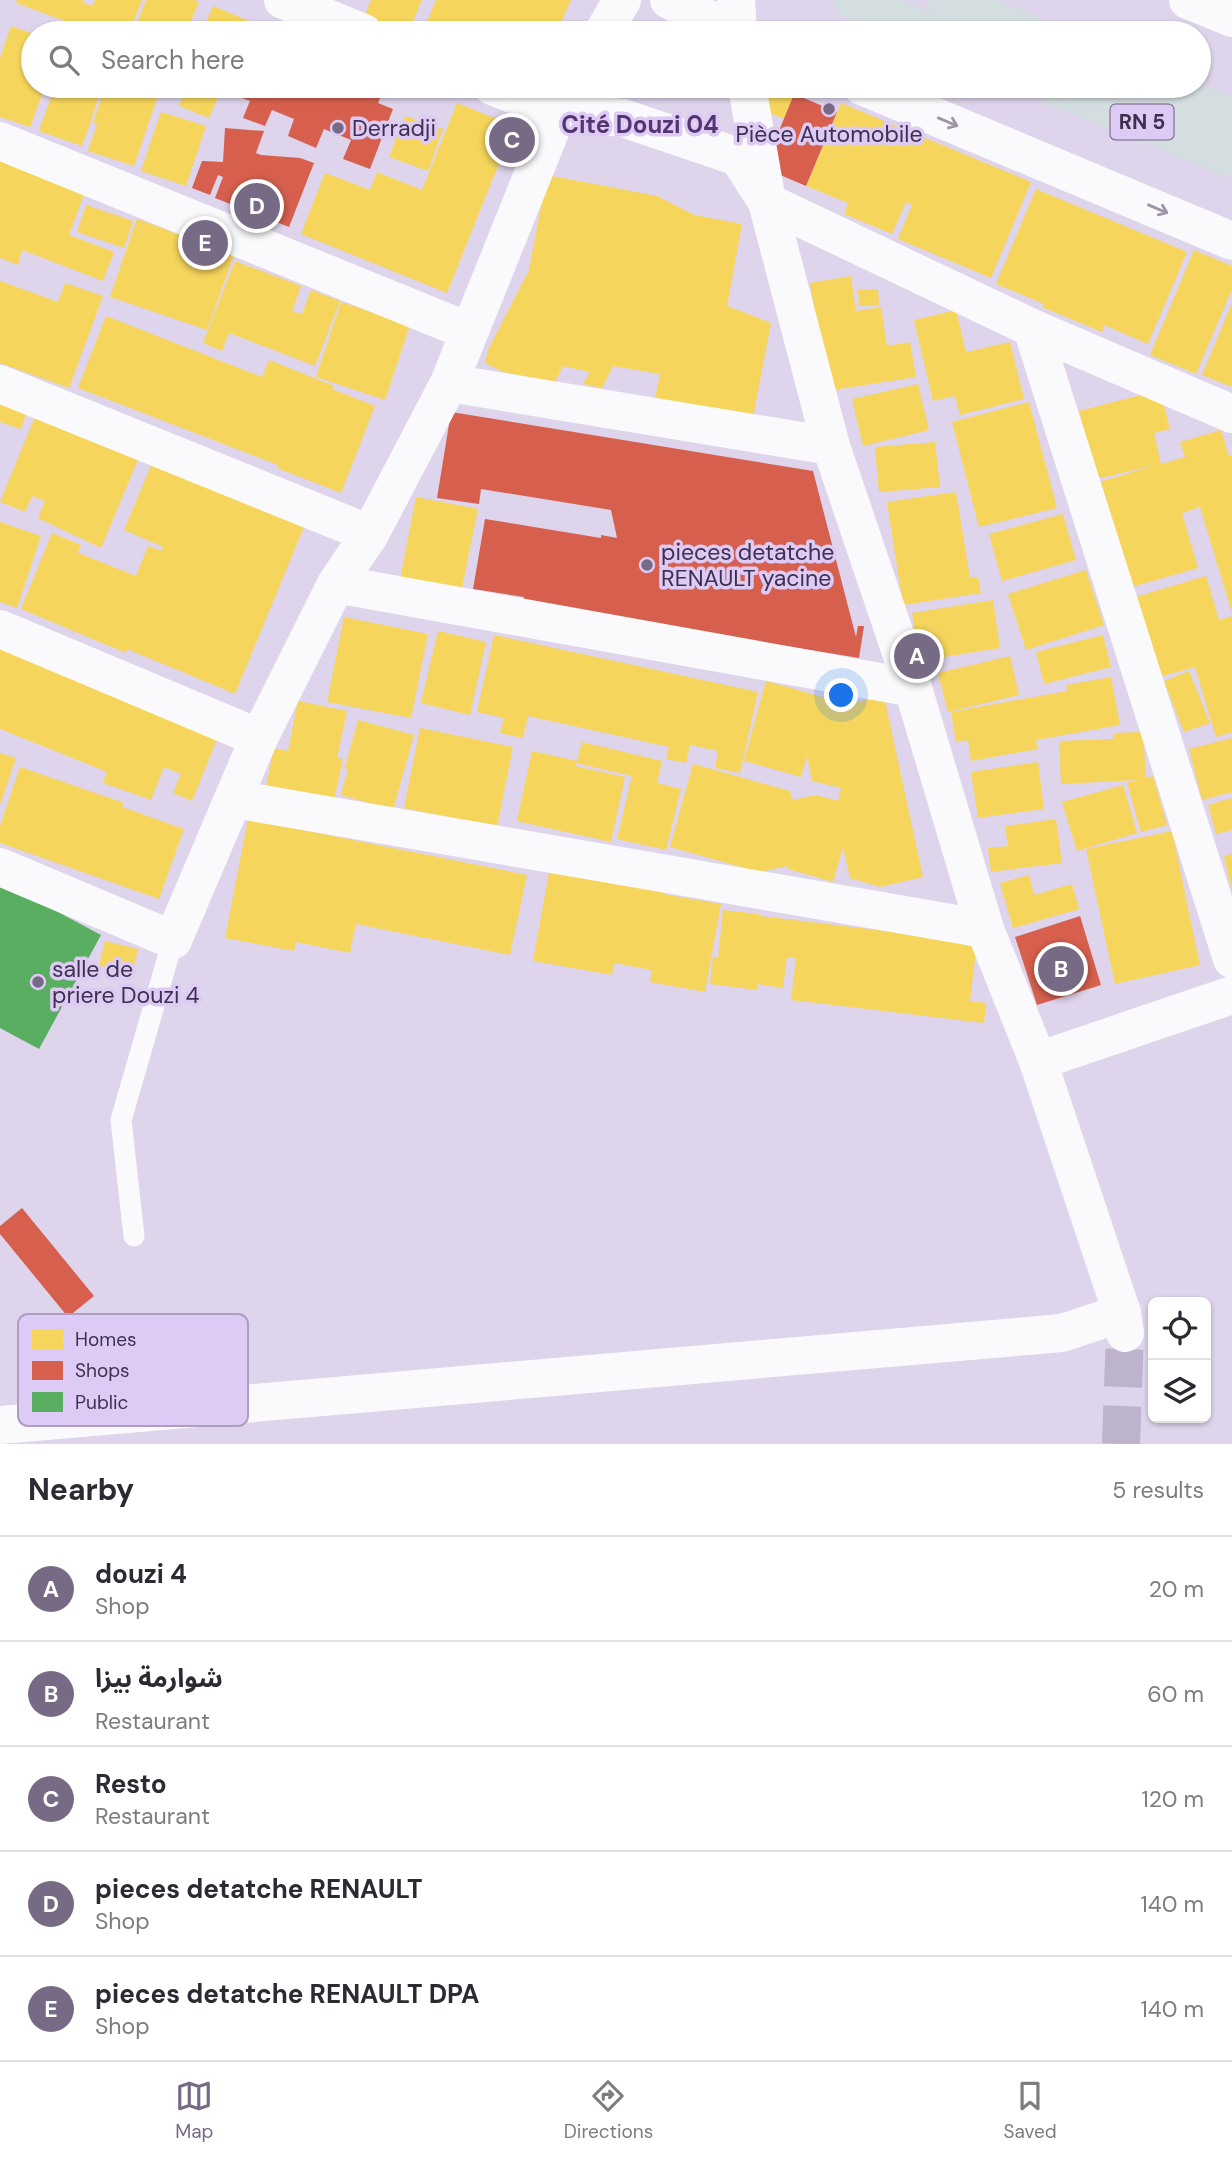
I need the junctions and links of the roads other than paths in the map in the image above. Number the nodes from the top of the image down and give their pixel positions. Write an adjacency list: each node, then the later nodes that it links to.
1 (283, 0): 7 (street)
2 (622, 0): 8 (street)
3 (668, 0): 9 (street)
4 (736, 0): 10 (street)
5 (853, 0): 11 (highway)
6 (946, 0): 12 (highway)
7 (335, 21)
8 (610, 21)
9 (713, 21)
10 (737, 21)
11 (902, 21)
12 (998, 21)
13 (749, 98): 21 (street)
14 (891, 98): 22 (street, one-way to 22)
15 (1083, 98): 20 (highway, RN 5)
16 (1185, 98): 18 (highway, RN 5)
17 (565, 99): 21 (street); 24 (street)
18 (1232, 117)
19 (0, 141): 24 (street)
20 (1232, 158)
21 (767, 202): 23 (street); 28 (street)
22 (1232, 240)
23 (1032, 328): 27 (street); 38 (street)
24 (468, 331): 25 (street)
25 (449, 383): 28 (street); 29 (street)
26 (0, 384): 29 (street)
27 (1232, 414)
28 (831, 446): 32 (street)
29 (370, 534): 30 (street)
30 (336, 584): 32 (street); 33 (street)
31 (0, 629): 33 (street)
32 (913, 688): 36 (street)
33 (260, 738): 34 (street)
34 (234, 799): 36 (street); 37 (street)
35 (0, 867): 37 (street)
36 (985, 929): 40 (street)
37 (173, 940): 41 (lane)
38 (1232, 959)
39 (1232, 995): 40 (street)
40 (1038, 1061): 42 (street)
41 (134, 1236)
42 (248, 1404)
43 (18, 1423): 44 (street)
44 (0, 1425)

